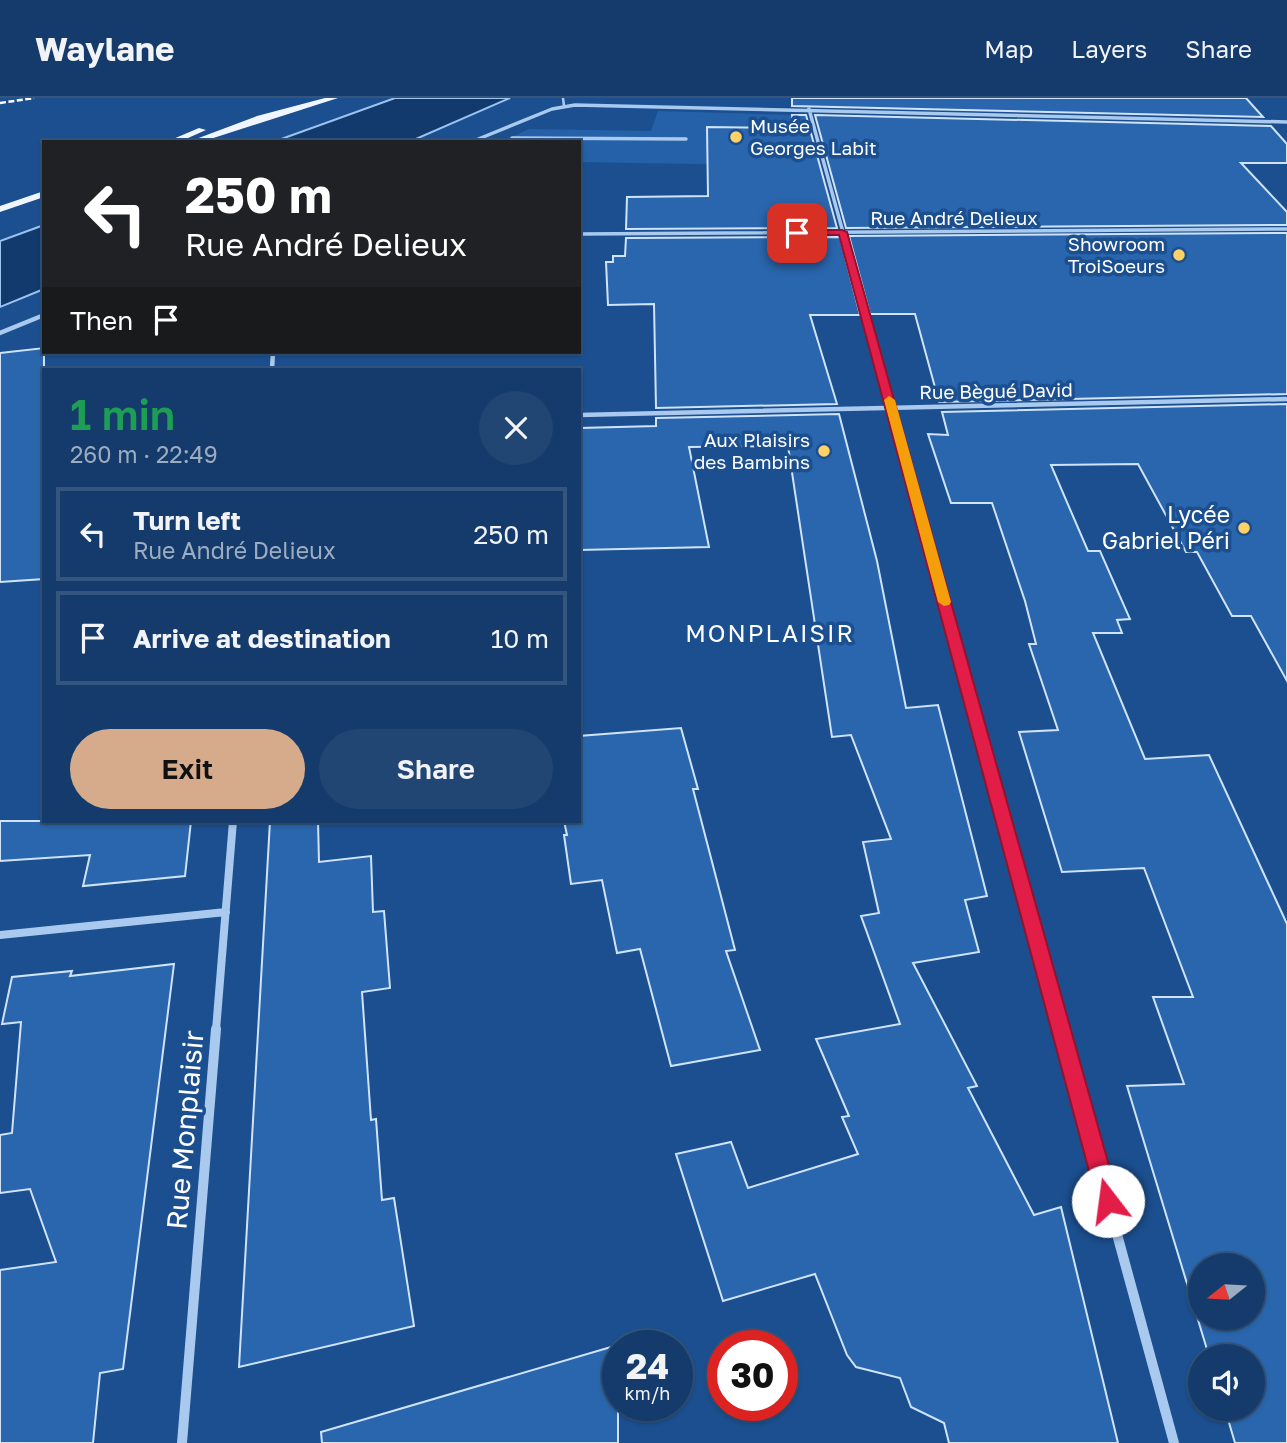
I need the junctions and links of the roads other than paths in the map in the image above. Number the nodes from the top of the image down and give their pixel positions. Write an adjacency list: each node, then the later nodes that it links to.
1 (305, 98): 9 (main road)
2 (334, 98): 10 (main road)
3 (563, 98): 4 (lane)
4 (564, 106): 5 (street); 11 (street)
5 (809, 109): 6 (street); 17 (street)
6 (1287, 122)
7 (512, 138): 8 (street)
8 (686, 139)
9 (176, 140)
10 (198, 140)
11 (476, 140)
12 (42, 187): 14 (main road)
13 (42, 195): 15 (main road)
14 (0, 201)
15 (0, 209)
16 (1287, 229): 17 (street, Rue André Delieux)
17 (842, 232): 18 (street, Rue André Delieux); 22 (street)
18 (581, 234)
19 (42, 316): 20 (street)
20 (0, 332)
21 (1287, 399): 22 (street, Rue Bègué David)
22 (891, 408): 23 (street, Rue Bègué David); 28 (street)
23 (581, 415)
24 (233, 823): 25 (street, Rue Monplaisir)
25 (226, 912): 26 (street); 27 (street, Rue Monplaisir)
26 (0, 935)
27 (182, 1443)
28 (1174, 1443)

